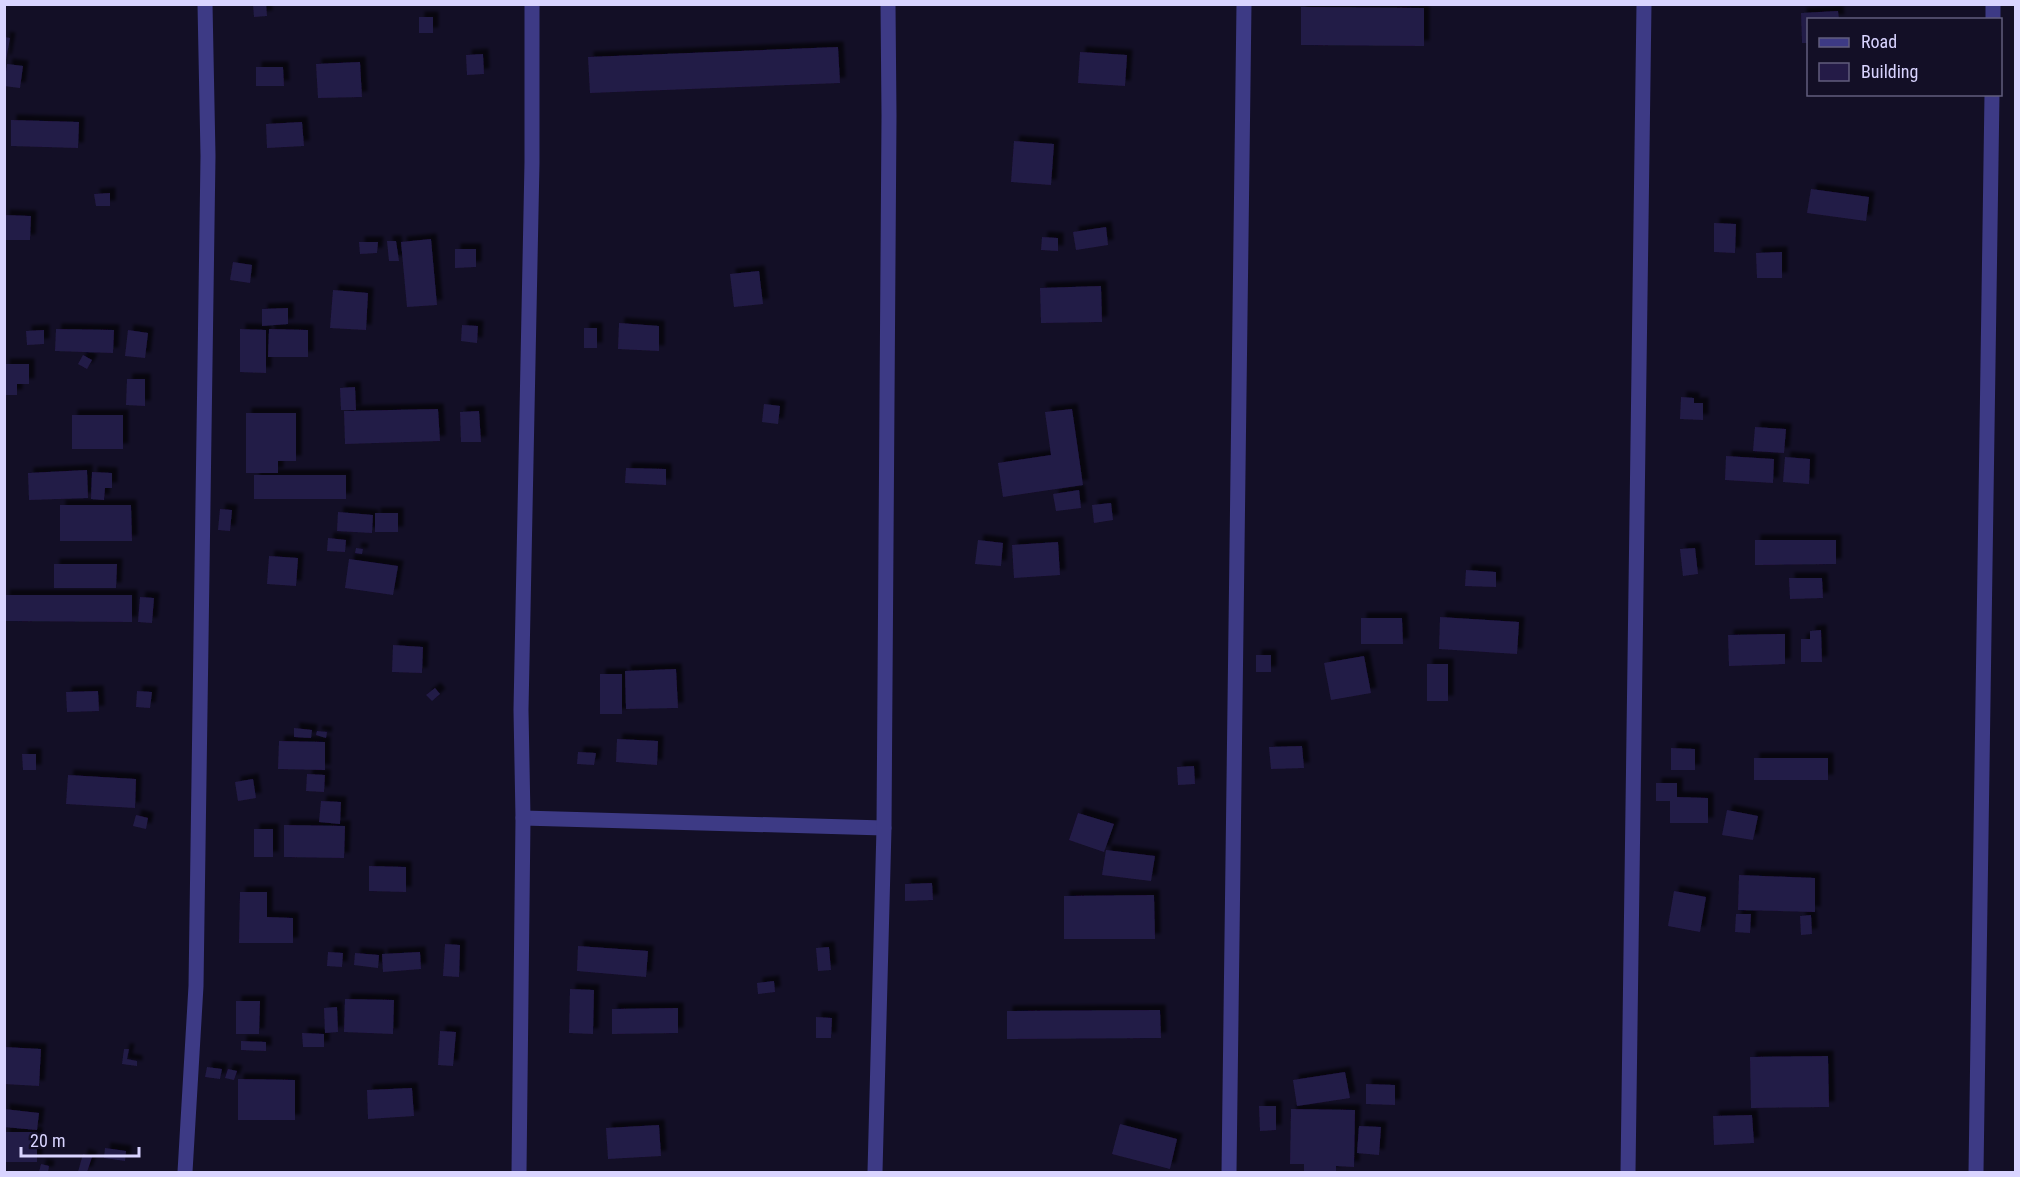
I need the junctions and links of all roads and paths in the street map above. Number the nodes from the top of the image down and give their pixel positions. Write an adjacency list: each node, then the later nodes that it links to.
1 (205, 4): 9 (street)
2 (532, 4): 7 (street)
3 (888, 4): 8 (street)
4 (1244, 4): 12 (street)
5 (1644, 4): 13 (street)
6 (1992, 96): 14 (street)
7 (523, 818): 8 (street); 10 (street)
8 (884, 828): 11 (street)
9 (185, 1173)
10 (519, 1173)
11 (876, 1173)
12 (1229, 1173)
13 (1628, 1173)
14 (1976, 1173)

